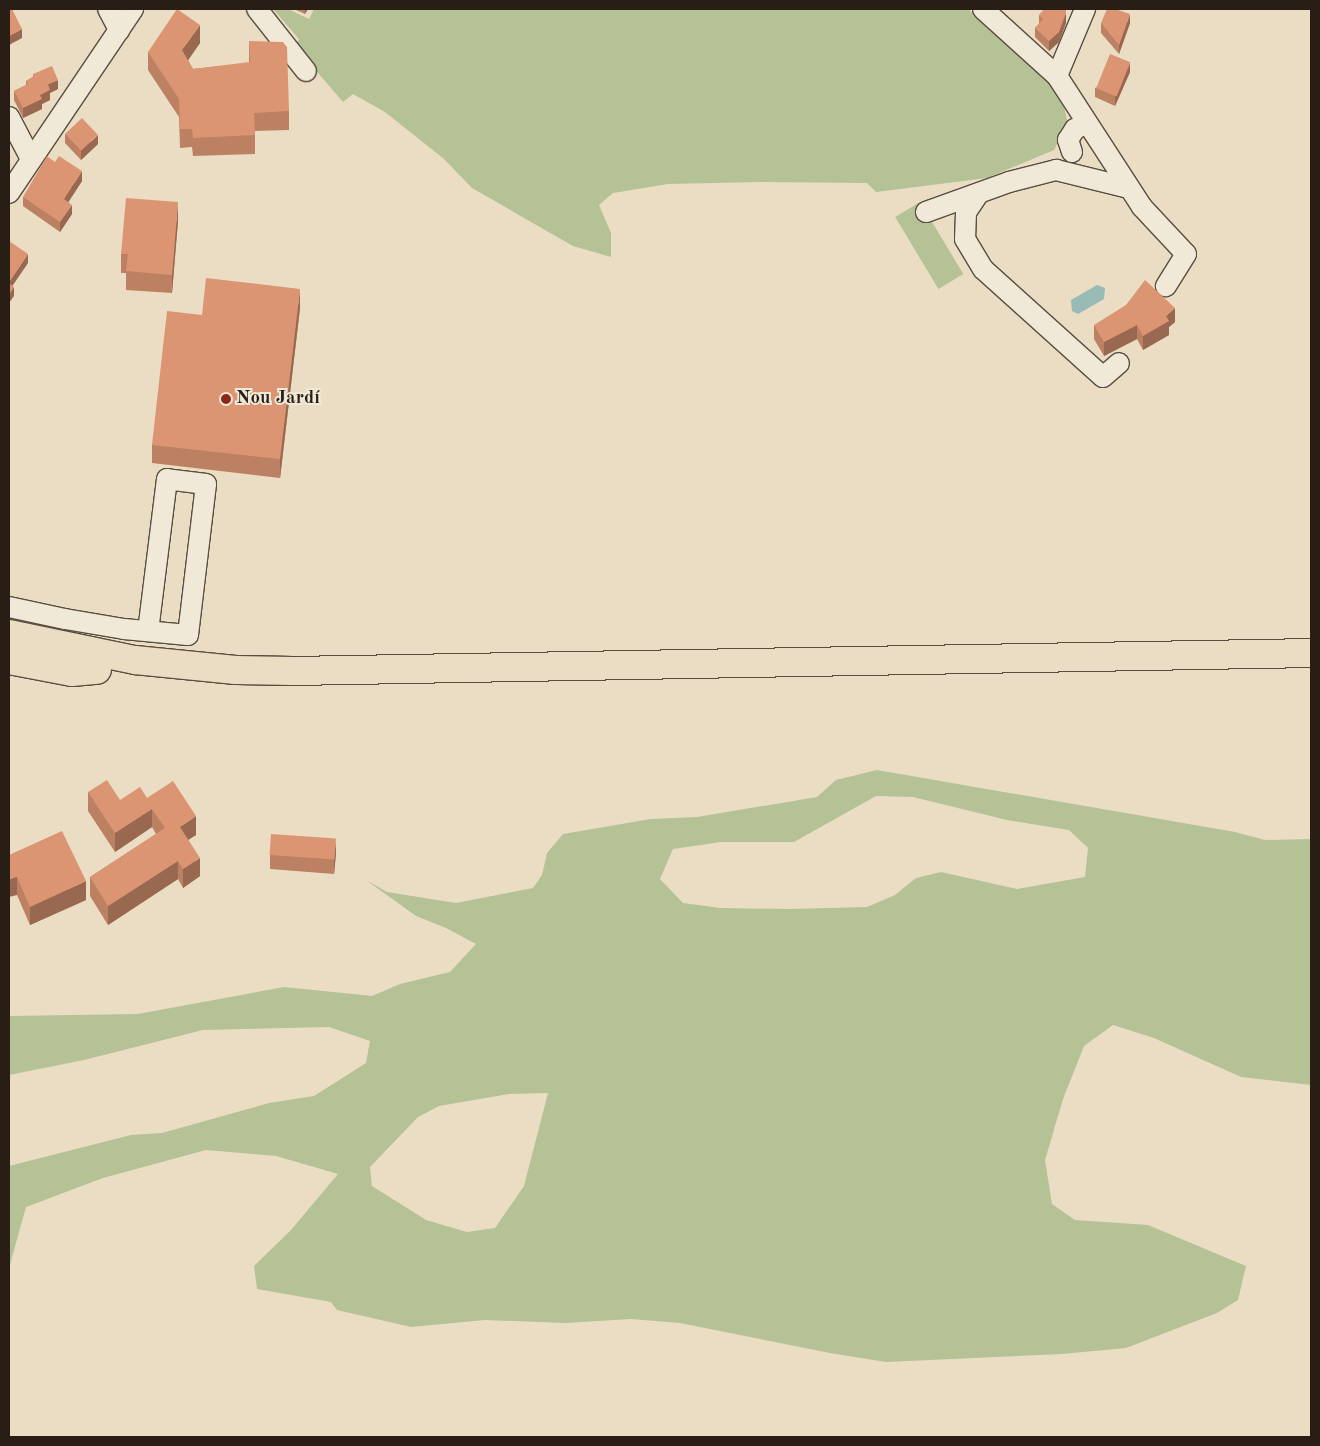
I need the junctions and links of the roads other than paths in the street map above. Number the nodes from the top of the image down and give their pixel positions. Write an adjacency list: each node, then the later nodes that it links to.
1 (108, 9): 6 (street)
2 (133, 9): 6 (street)
3 (256, 9): 7 (street)
4 (983, 9): 8 (street)
5 (1085, 9): 8 (street)
6 (119, 30): 12 (street)
7 (306, 71)
8 (1057, 76): 10 (street)
9 (9, 117): 12 (street)
10 (1087, 123): 11 (street); 13 (street)
11 (1072, 152)
12 (31, 159): 14 (street)
13 (1129, 188): 15 (street); 17 (street)
14 (9, 193)
15 (978, 193): 16 (street); 18 (street)
16 (926, 212)
17 (1166, 286)
18 (1119, 363)
19 (9, 607): 21 (street)
20 (9, 624): 26 (highway)
21 (148, 631): 21 (street)
22 (9, 634): 26 (highway)
23 (9, 651): 26 (highway)
24 (1311, 653): 26 (highway)
25 (9, 660): 26 (highway)
26 (100, 662): 27 (highway)
27 (1311, 669)

